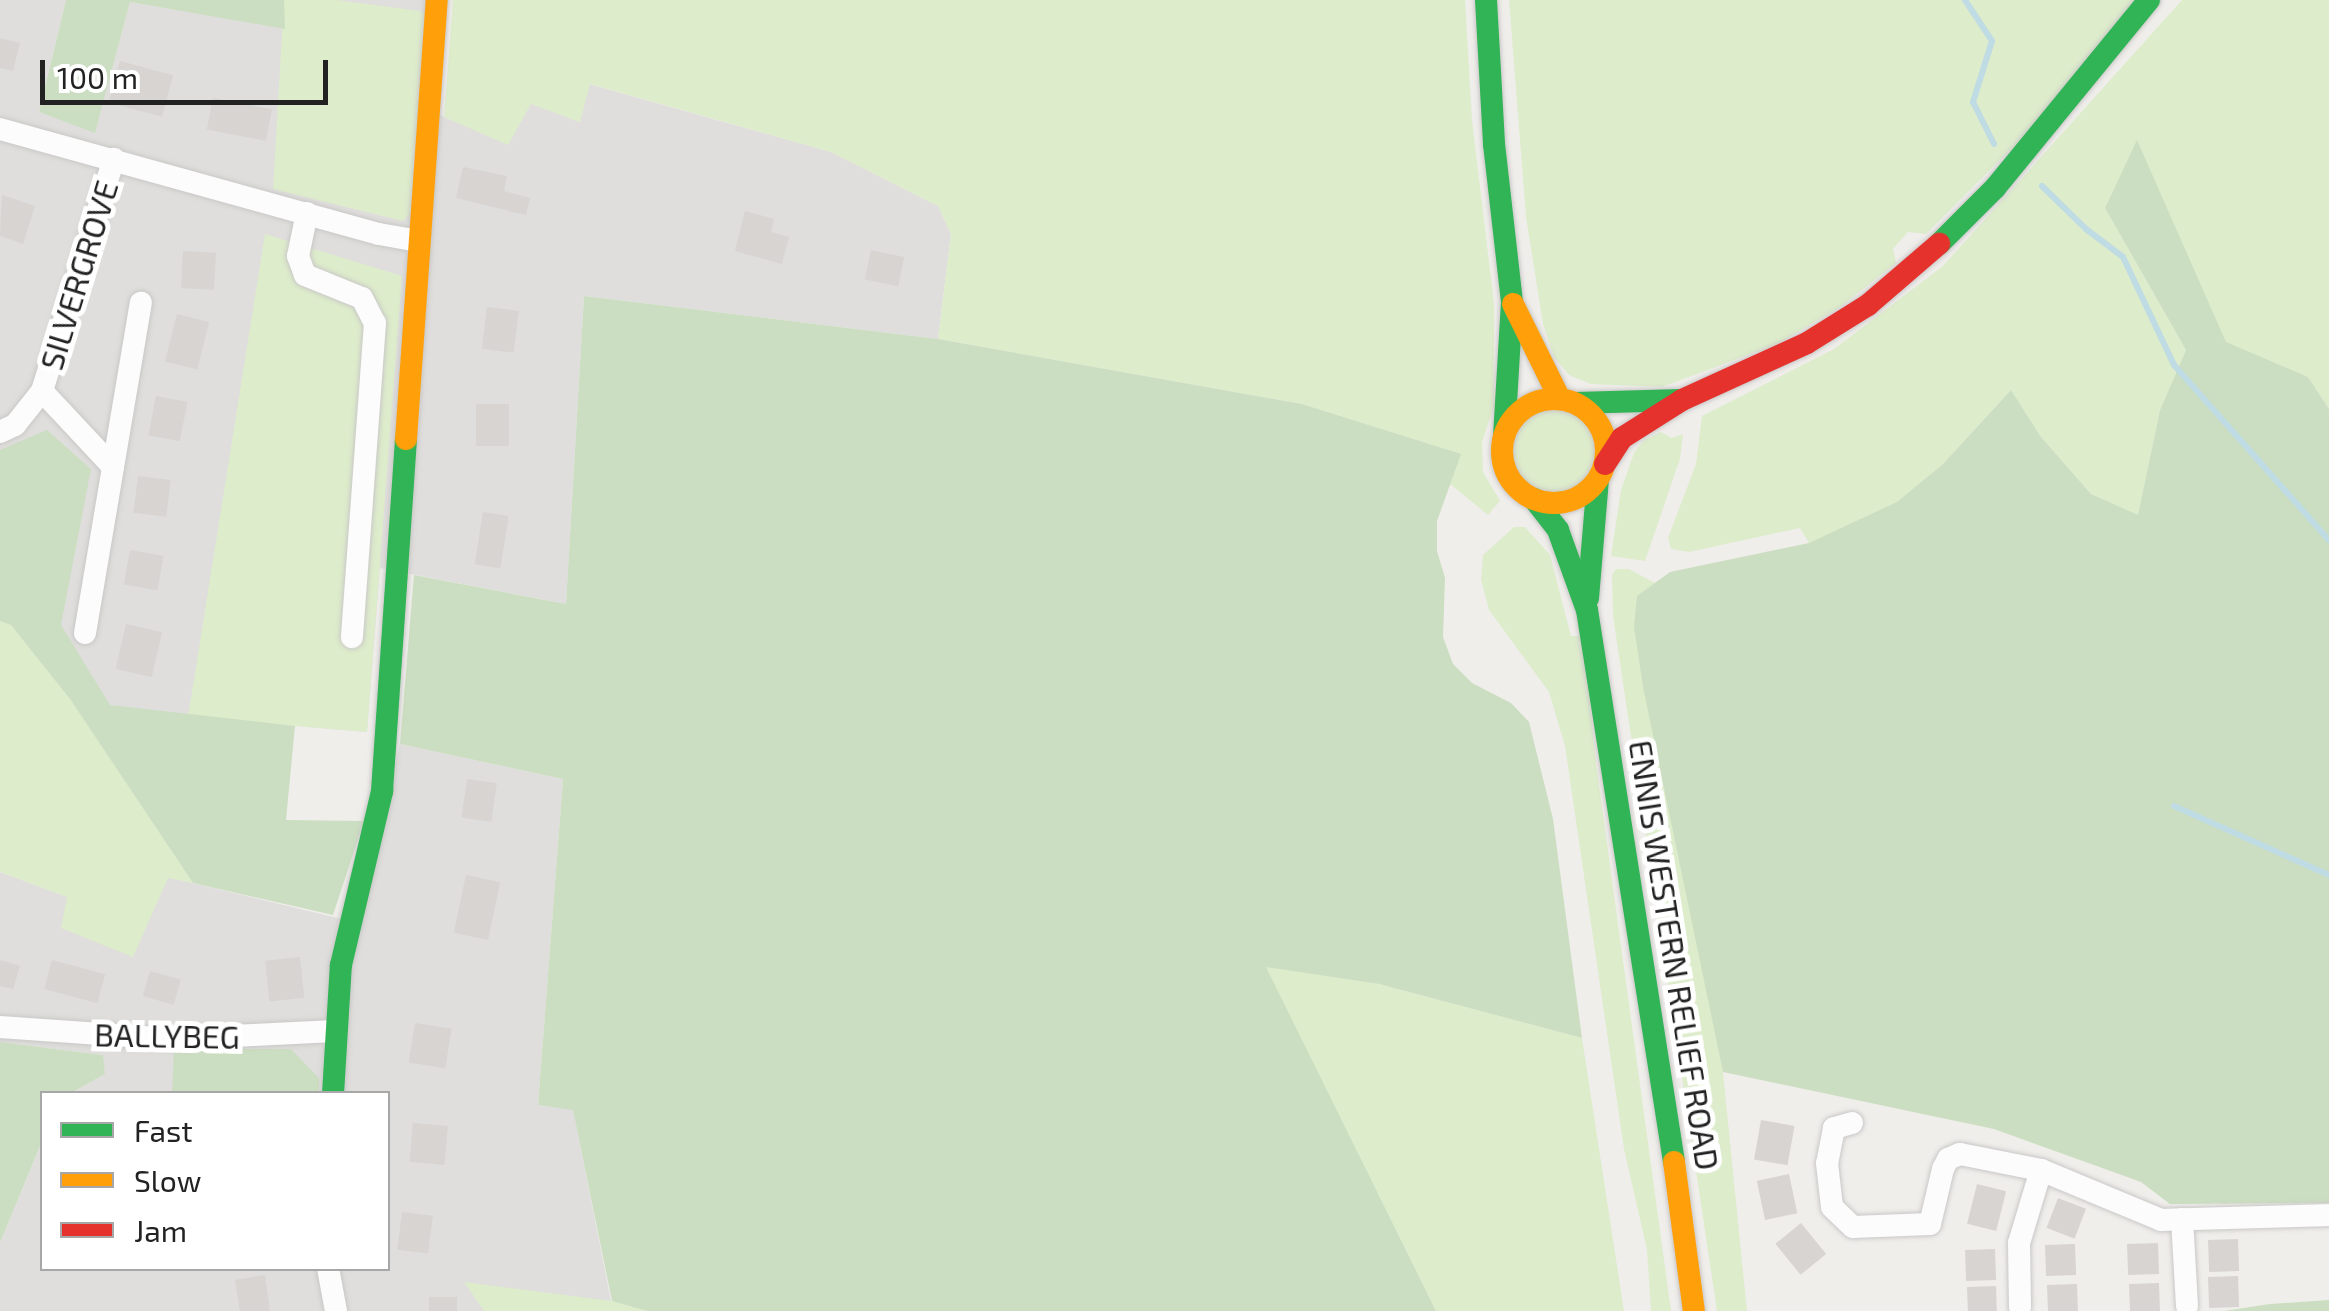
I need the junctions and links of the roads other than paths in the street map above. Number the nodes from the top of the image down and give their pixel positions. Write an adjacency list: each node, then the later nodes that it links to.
1 (438, 0): 7 (main road)
2 (1486, 0): 8 (main road)
3 (2149, 0): 11 (main road)
4 (0, 129): 5 (street)
5 (114, 159): 6 (street); 10 (street, SILVERGROVE)
6 (307, 213): 7 (street); 20 (street)
7 (420, 241): 22 (main road)
8 (1512, 302): 12 (main road); 14 (main road)
9 (141, 303): 15 (street)
10 (42, 391): 13 (street, SILVERGROVE); 15 (street, SILVERGROVE)
11 (1682, 400): 12 (main road); 16 (main road)
12 (1568, 401): 14 (main road); 16 (main road)
13 (0, 432)
14 (1504, 435): 17 (main road)
15 (113, 467): 19 (street)
16 (1602, 472): 17 (main road); 18 (main road, ENNIS WESTERN RELIEF ROAD)
17 (1534, 499): 18 (main road, ENNIS WESTERN RELIEF ROAD)
18 (1587, 610): 32 (main road, ENNIS WESTERN RELIEF ROAD)
19 (85, 633)
20 (352, 637)
21 (0, 1027): 22 (street, BALLYBEG)
22 (335, 1032): 23 (main road)
23 (333, 1091)
24 (1852, 1123): 25 (street)
25 (2042, 1170): 27 (street); 30 (street)
26 (2329, 1215): 27 (street)
27 (2182, 1219): 29 (street)
28 (329, 1271): 31 (street)
29 (2187, 1306)
30 (2020, 1307)
31 (336, 1311)
32 (1694, 1311)

